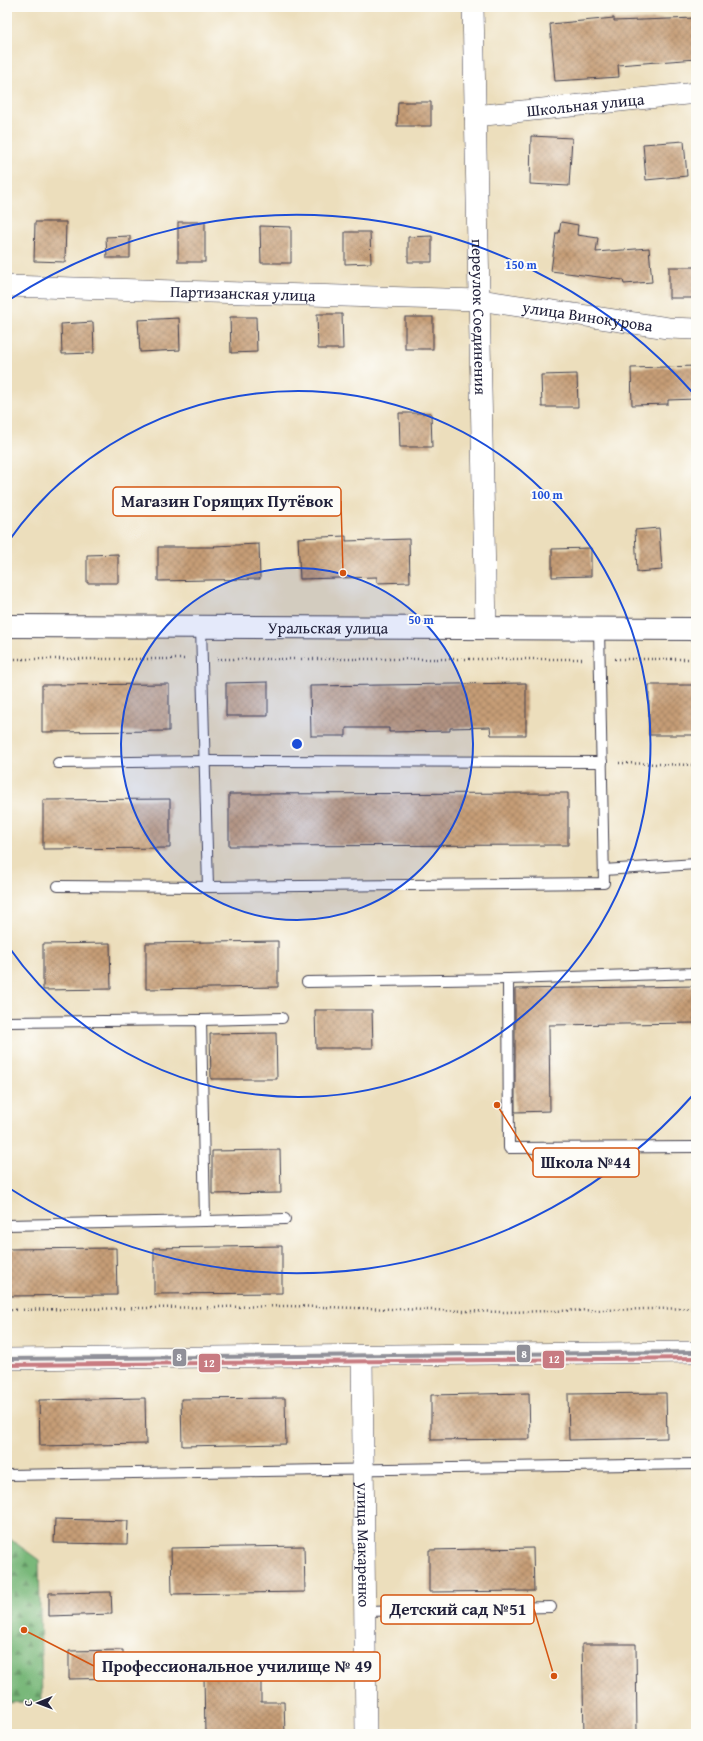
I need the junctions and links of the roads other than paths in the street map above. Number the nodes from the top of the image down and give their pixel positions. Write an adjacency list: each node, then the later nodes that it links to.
1 (473, 7): 3 (street, переулок Соединения)
2 (696, 93): 3 (street, Школьная улица)
3 (475, 116): 5 (street, переулок Соединения)
4 (7, 286): 5 (street, Партизанская улица)
5 (479, 300): 6 (street, улица Винокурова); 9 (street, переулок Соединения)
6 (696, 329)
7 (7, 626): 8 (street, Уральская улица)
8 (201, 627): 9 (street, Уральская улица); 12 (lane)
9 (486, 628): 10 (street, Уральская улица)
10 (599, 628): 11 (street, Уральская улица); 13 (lane)
11 (696, 629)
12 (204, 761): 13 (lane); 14 (lane); 18 (lane)
13 (602, 762): 16 (lane)
14 (58, 763)
15 (696, 864): 16 (lane)
16 (604, 870): 18 (lane)
17 (58, 886): 18 (lane)
18 (208, 887)
19 (696, 973): 20 (lane)
20 (508, 979): 21 (lane); 25 (lane)
21 (307, 982)
22 (282, 1018): 23 (lane)
23 (201, 1020): 24 (lane); 27 (lane)
24 (7, 1022)
25 (696, 1146)
26 (285, 1219): 27 (lane)
27 (205, 1221): 28 (lane)
28 (7, 1225)
29 (696, 1352): 30 (street)
30 (362, 1357): 31 (street); 33 (street, улица Макаренко)
31 (7, 1359)
32 (696, 1464): 33 (lane)
33 (364, 1470): 34 (lane); 36 (street, улица Макаренко)
34 (7, 1475)
35 (551, 1607): 36 (lane)
36 (365, 1611): 37 (street, улица Макаренко)
37 (366, 1734)

